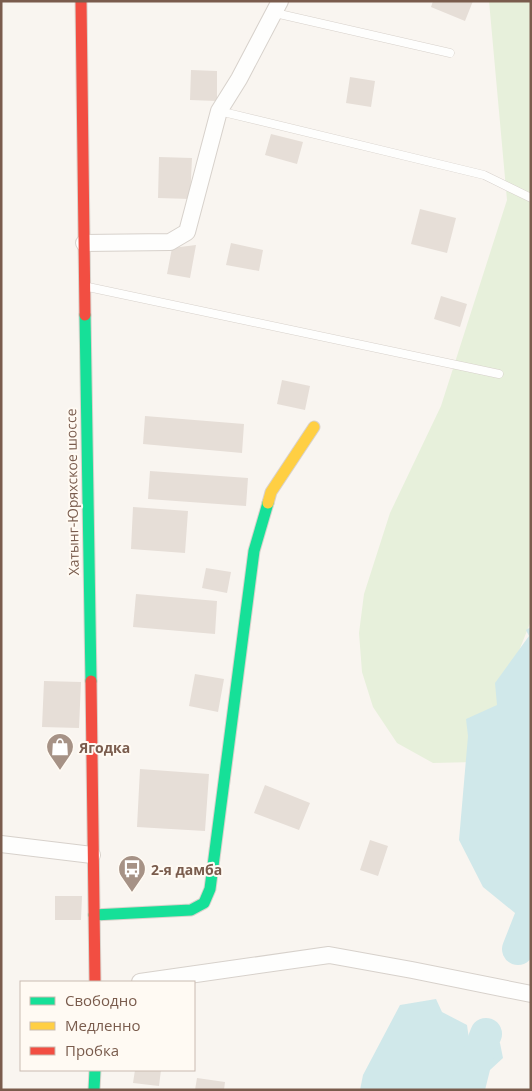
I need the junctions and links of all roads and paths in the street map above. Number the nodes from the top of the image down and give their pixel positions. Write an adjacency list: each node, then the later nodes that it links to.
1 (80, 1): 6 (main road, Хатынг-Юряхское шоссе)
2 (278, 7): 3 (lane); 4 (street)
3 (450, 53)
4 (219, 112): 5 (lane); 6 (street)
5 (531, 198)
6 (84, 243): 7 (main road, Хатынг-Юряхское шоссе)
7 (84, 286): 8 (lane); 11 (main road, Хатынг-Юряхское шоссе)
8 (500, 374)
9 (314, 427): 12 (main road)
10 (1, 844): 11 (street)
11 (92, 855): 12 (main road, Хатынг-Юряхское шоссе)
12 (94, 915): 13 (main road, Хатынг-Юряхское шоссе)
13 (95, 981)
14 (147, 981): 15 (street)
15 (531, 994)
16 (95, 1071): 17 (main road)
17 (94, 1090)

